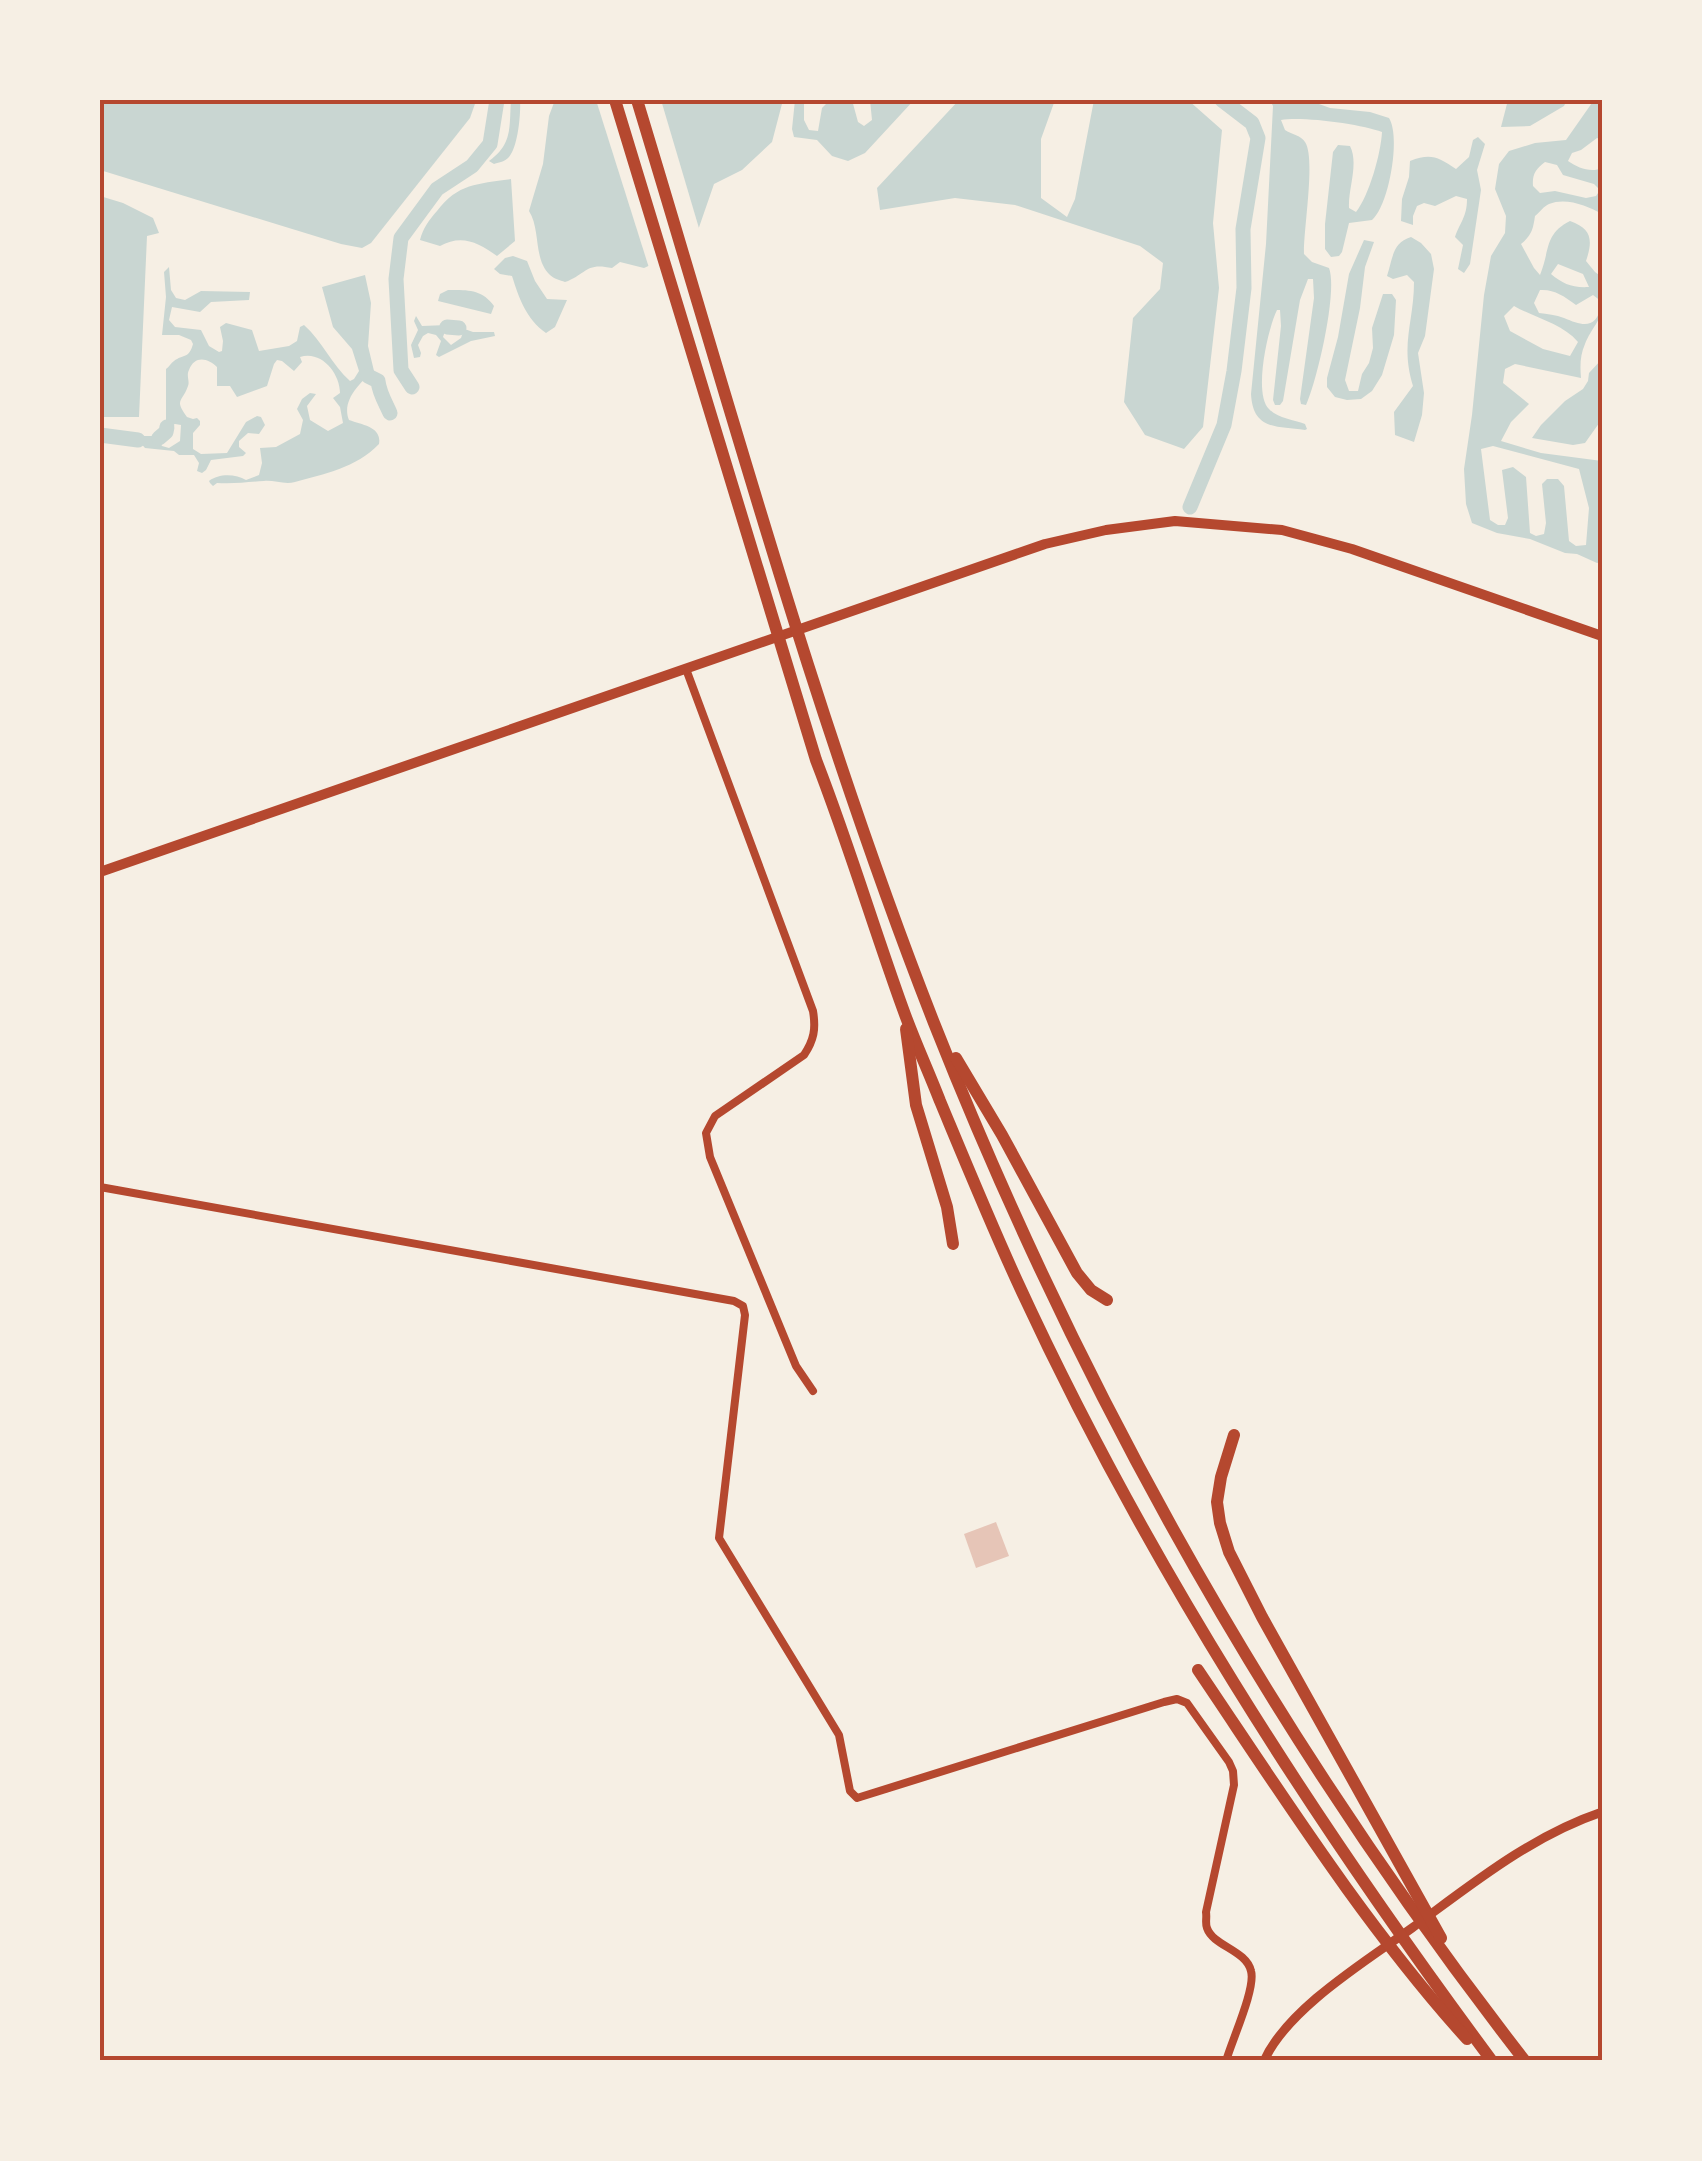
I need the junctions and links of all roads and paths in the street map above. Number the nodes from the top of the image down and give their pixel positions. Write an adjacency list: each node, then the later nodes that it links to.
1 (615, 100): 6 (highway)
2 (637, 100): 7 (highway)
3 (1602, 636): 4 (main road)
4 (686, 669): 5 (main road); 11 (street)
5 (100, 872)
6 (904, 1012): 9 (highway); 18 (highway)
7 (934, 1022): 10 (highway); 15 (highway)
8 (100, 1187): 16 (street)
9 (953, 1244)
10 (1107, 1300)
11 (813, 1391)
12 (1234, 1436): 15 (highway)
13 (1198, 1670): 18 (highway)
14 (1602, 1812): 17 (street)
15 (1478, 2000): 19 (highway)
16 (1226, 2061)
17 (1264, 2061)
18 (1489, 2061)
19 (1525, 2061)

